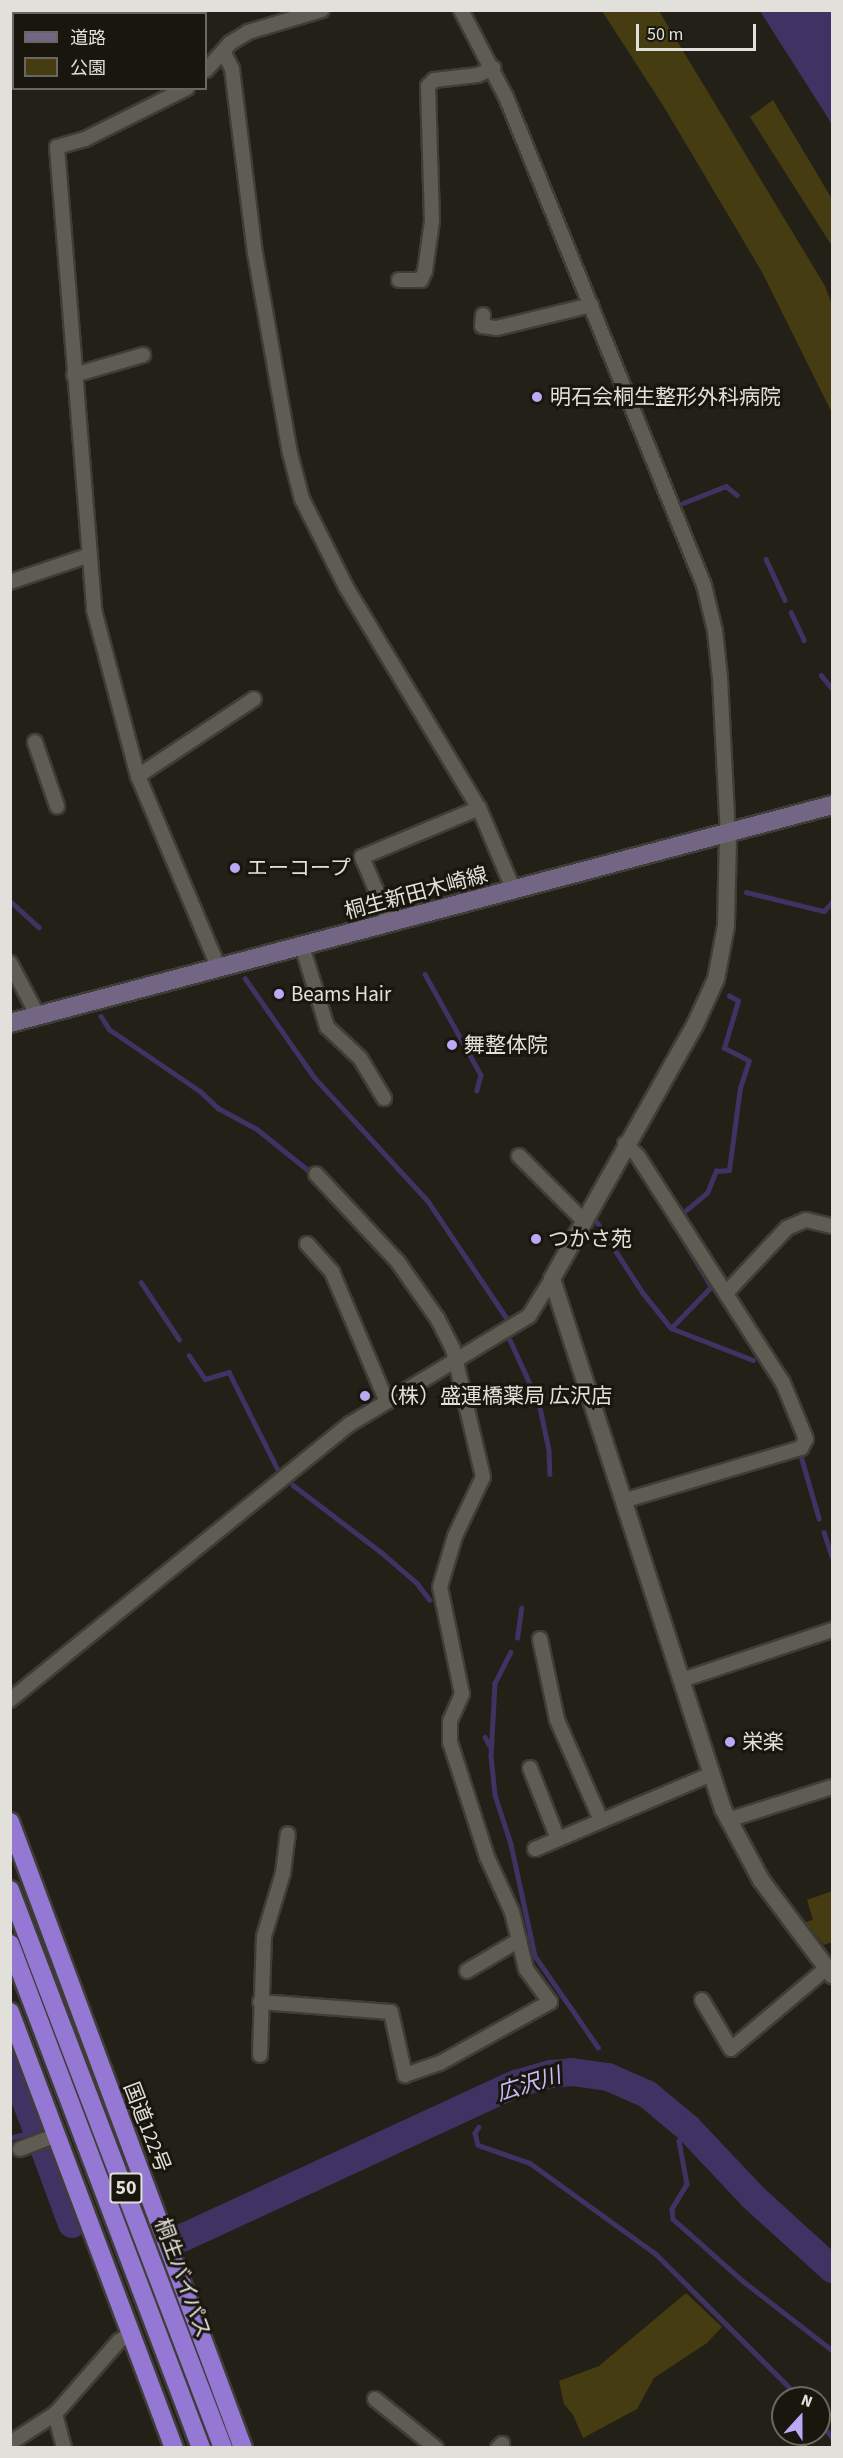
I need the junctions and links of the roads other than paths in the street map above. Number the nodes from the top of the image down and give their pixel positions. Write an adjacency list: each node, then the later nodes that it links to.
1 (322, 10): 3 (street)
2 (462, 10): 4 (street)
3 (223, 51): 5 (street); 19 (street)
4 (493, 68): 7 (street); 8 (street)
5 (207, 69)
6 (183, 90): 11 (street)
7 (399, 280)
8 (591, 305): 9 (street); 20 (street)
9 (483, 315)
10 (143, 355): 11 (street)
11 (74, 375): 12 (street)
12 (87, 556): 13 (street); 16 (street)
13 (10, 582)
14 (254, 699): 16 (street)
15 (35, 742): 18 (street)
16 (138, 776): 25 (street)
17 (832, 805): 20 (main road, 桐生新田木崎線)
18 (57, 806)
19 (479, 808): 21 (street); 22 (street)
20 (729, 836): 21 (main road, 桐生新田木崎線); 29 (street)
21 (514, 891): 22 (main road, 桐生新田木崎線)
22 (390, 923): 23 (main road, 桐生新田木崎線)
23 (302, 946): 25 (main road, 桐生新田木崎線); 28 (street)
24 (10, 963): 26 (street)
25 (219, 969): 26 (main road, 桐生新田木崎線)
26 (38, 1016): 27 (main road, 桐生新田木崎線)
27 (10, 1023)
28 (384, 1098)
29 (625, 1144): 32 (street); 36 (street)
30 (519, 1156): 32 (street)
31 (316, 1174): 37 (street)
32 (582, 1219): 35 (street)
33 (832, 1226): 36 (street)
34 (307, 1245): 38 (street)
35 (552, 1279): 37 (street); 39 (street)
36 (726, 1293): 39 (street)
37 (456, 1360): 38 (street); 54 (street)
38 (387, 1401): 43 (street)
39 (623, 1501): 42 (street)
40 (832, 1630): 42 (street)
41 (540, 1639): 47 (street)
42 (682, 1680): 45 (street)
43 (10, 1700)
44 (530, 1768): 51 (street)
45 (709, 1775): 47 (street); 48 (street)
46 (832, 1787): 48 (street)
47 (601, 1820): 51 (street)
48 (728, 1820): 57 (street)
49 (10, 1822): 72 (highway, 国道122号 / 50)
50 (288, 1834): 59 (street)
51 (558, 1839): 52 (street)
52 (535, 1849)
53 (10, 1890): 71 (highway, 桐生バイパス / 50)
54 (519, 1940): 56 (street); 59 (street)
55 (10, 1944): 70 (highway, 桐生バイパス / 50)
56 (467, 1971)
57 (830, 1971): 58 (street)
58 (702, 2000)
59 (260, 2002): 61 (street)
60 (10, 2012): 62 (highway, 50)
61 (260, 2055)
62 (56, 2134): 63 (street); 64 (highway, 50)
63 (20, 2149)
64 (131, 2334): 66 (street); 69 (highway, 50)
65 (375, 2399): 73 (street)
66 (55, 2414): 67 (street); 68 (street)
67 (10, 2443)
68 (64, 2448)
69 (174, 2448)
70 (201, 2448)
71 (223, 2448)
72 (243, 2448)
73 (436, 2448)

